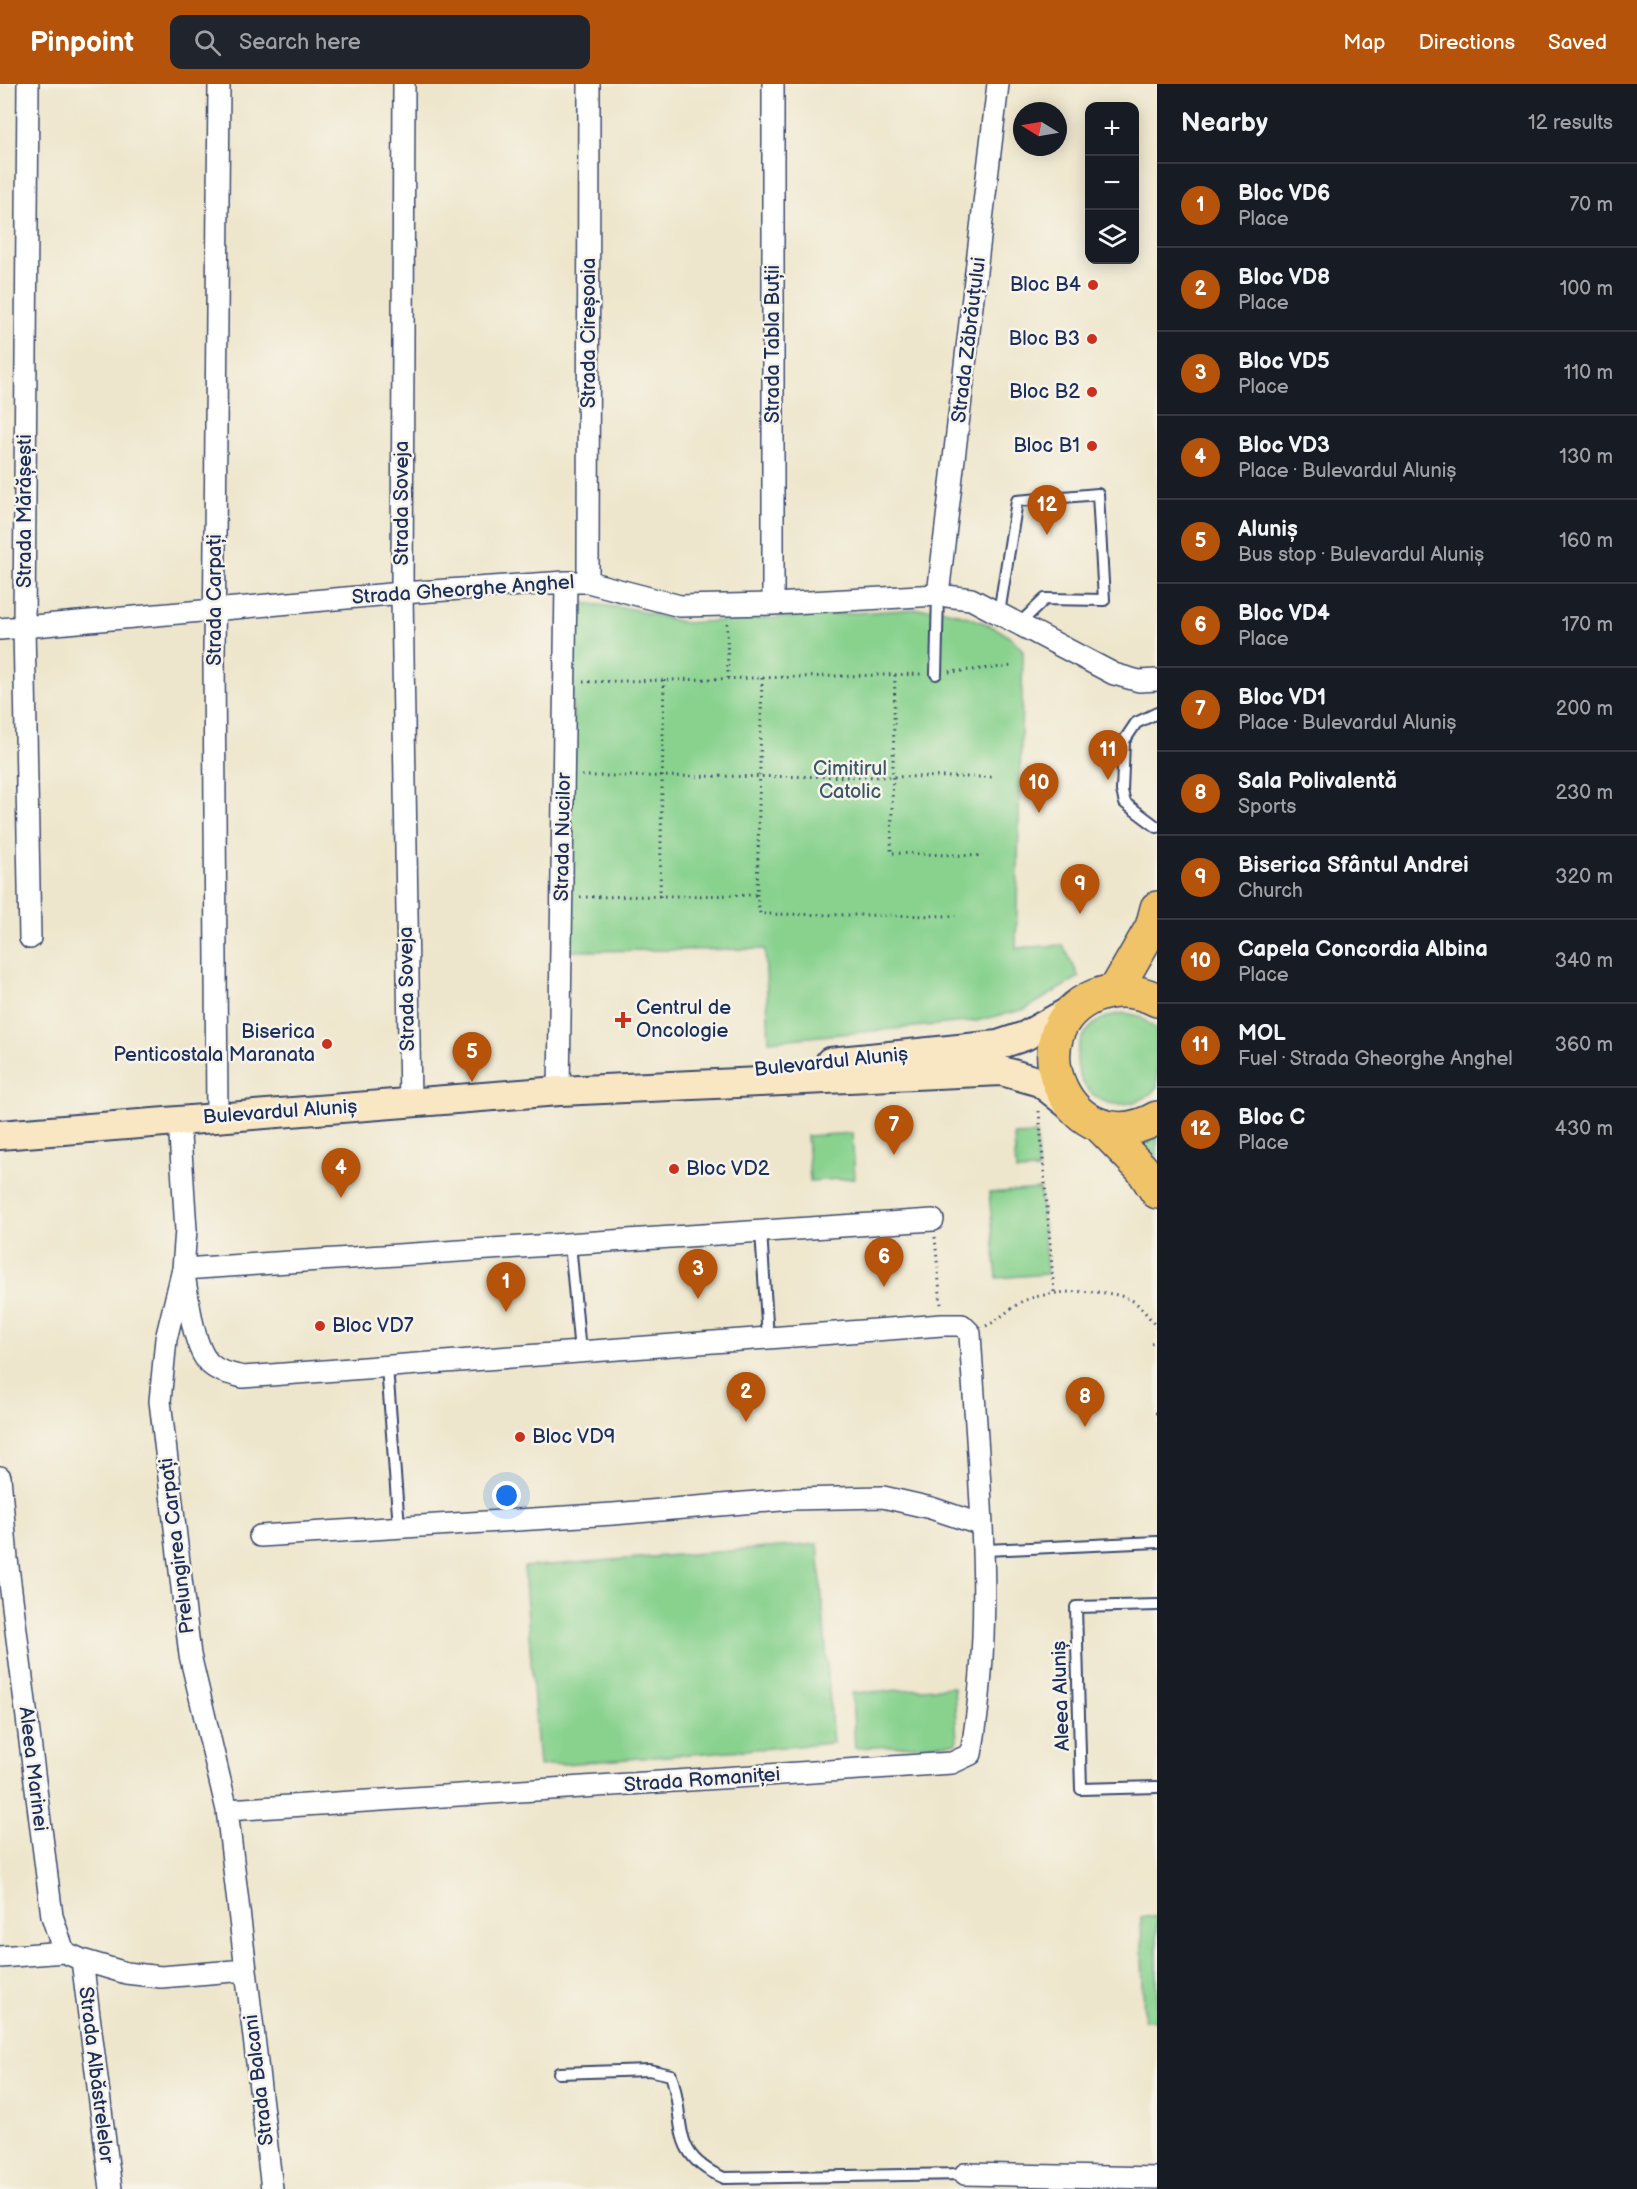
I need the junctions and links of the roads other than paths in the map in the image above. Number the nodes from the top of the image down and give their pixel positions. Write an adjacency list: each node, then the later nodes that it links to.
1 (28, 84): 15 (street, Strada Mărășești)
2 (219, 84): 12 (street, Strada Carpați)
3 (404, 84): 9 (street, Strada Soveja)
4 (589, 84): 8 (street, Strada Cireșoaia)
5 (773, 84): 11 (street, Strada Tabla Buții)
6 (998, 84): 10 (street, Strada Zăbrăuțului)
7 (566, 582): 8 (street, Strada Gheorghe Anghel); 9 (street, Strada Gheorghe Anghel); 25 (street, Strada Nucilor)
8 (588, 582): 11 (street, Strada Gheorghe Anghel)
9 (402, 593): 12 (street, Strada Gheorghe Anghel); 26 (street, Strada Soveja)
10 (938, 595): 11 (street, Strada Gheorghe Anghel); 13 (street, Strada Gheorghe Anghel); 17 (lane)
11 (773, 604)
12 (215, 610): 15 (street, Strada Gheorghe Anghel); 27 (street, Strada Carpați)
13 (999, 613): 14 (street, Strada Gheorghe Anghel); 14 (lane)
14 (1020, 623): 18 (street, Strada Gheorghe Anghel)
15 (24, 627): 16 (street, Strada Gheorghe Anghel); 22 (street, Strada Mărășești)
16 (0, 629)
17 (936, 674)
18 (1157, 680)
19 (1157, 712): 20 (lane)
20 (1157, 827)
21 (1157, 908): 23 (main road)
22 (30, 938)
23 (1103, 994): 24 (main road); 25 (main road, Bulevardul Aluniș); 29 (main road)
24 (1157, 1000)
25 (560, 1092): 26 (main road, Bulevardul Aluniș); 29 (main road, Bulevardul Aluniș)
26 (410, 1103): 27 (main road, Bulevardul Aluniș)
27 (217, 1117): 30 (main road, Bulevardul Aluniș)
28 (1157, 1118): 29 (main road)
29 (1090, 1119): 32 (main road)
30 (179, 1120): 31 (main road, Bulevardul Aluniș); 36 (street, Prelungirea Carpați)
31 (0, 1135)
32 (1157, 1192)
33 (933, 1220): 34 (street)
34 (761, 1231): 35 (street); 37 (lane)
35 (570, 1243): 36 (street); 38 (lane)
36 (183, 1269): 39 (street); 49 (street, Prelungirea Carpați)
37 (768, 1338): 38 (street); 41 (street)
38 (580, 1352): 39 (street)
39 (387, 1367): 42 (lane)
40 (0, 1477): 46 (street, Aleea Marinei)
41 (982, 1525): 42 (street); 45 (street)
42 (399, 1527): 43 (street)
43 (260, 1536)
44 (1157, 1542): 45 (lane)
45 (985, 1550): 49 (street, Strada Romaniței)
46 (4, 1559): 50 (street, Aleea Marinei)
47 (1157, 1605): 48 (lane, Aleea Aluniș)
48 (1157, 1787)
49 (227, 1810): 52 (street, Prelungirea Carpați)
50 (73, 1956): 51 (street); 52 (street); 56 (street, Strada Albăstrelelor)
51 (0, 1957)
52 (246, 1970): 57 (street, Strada Balcani)
53 (559, 2073): 54 (lane)
54 (965, 2174): 55 (street)
55 (1157, 2178)
56 (111, 2189)
57 (272, 2189)

